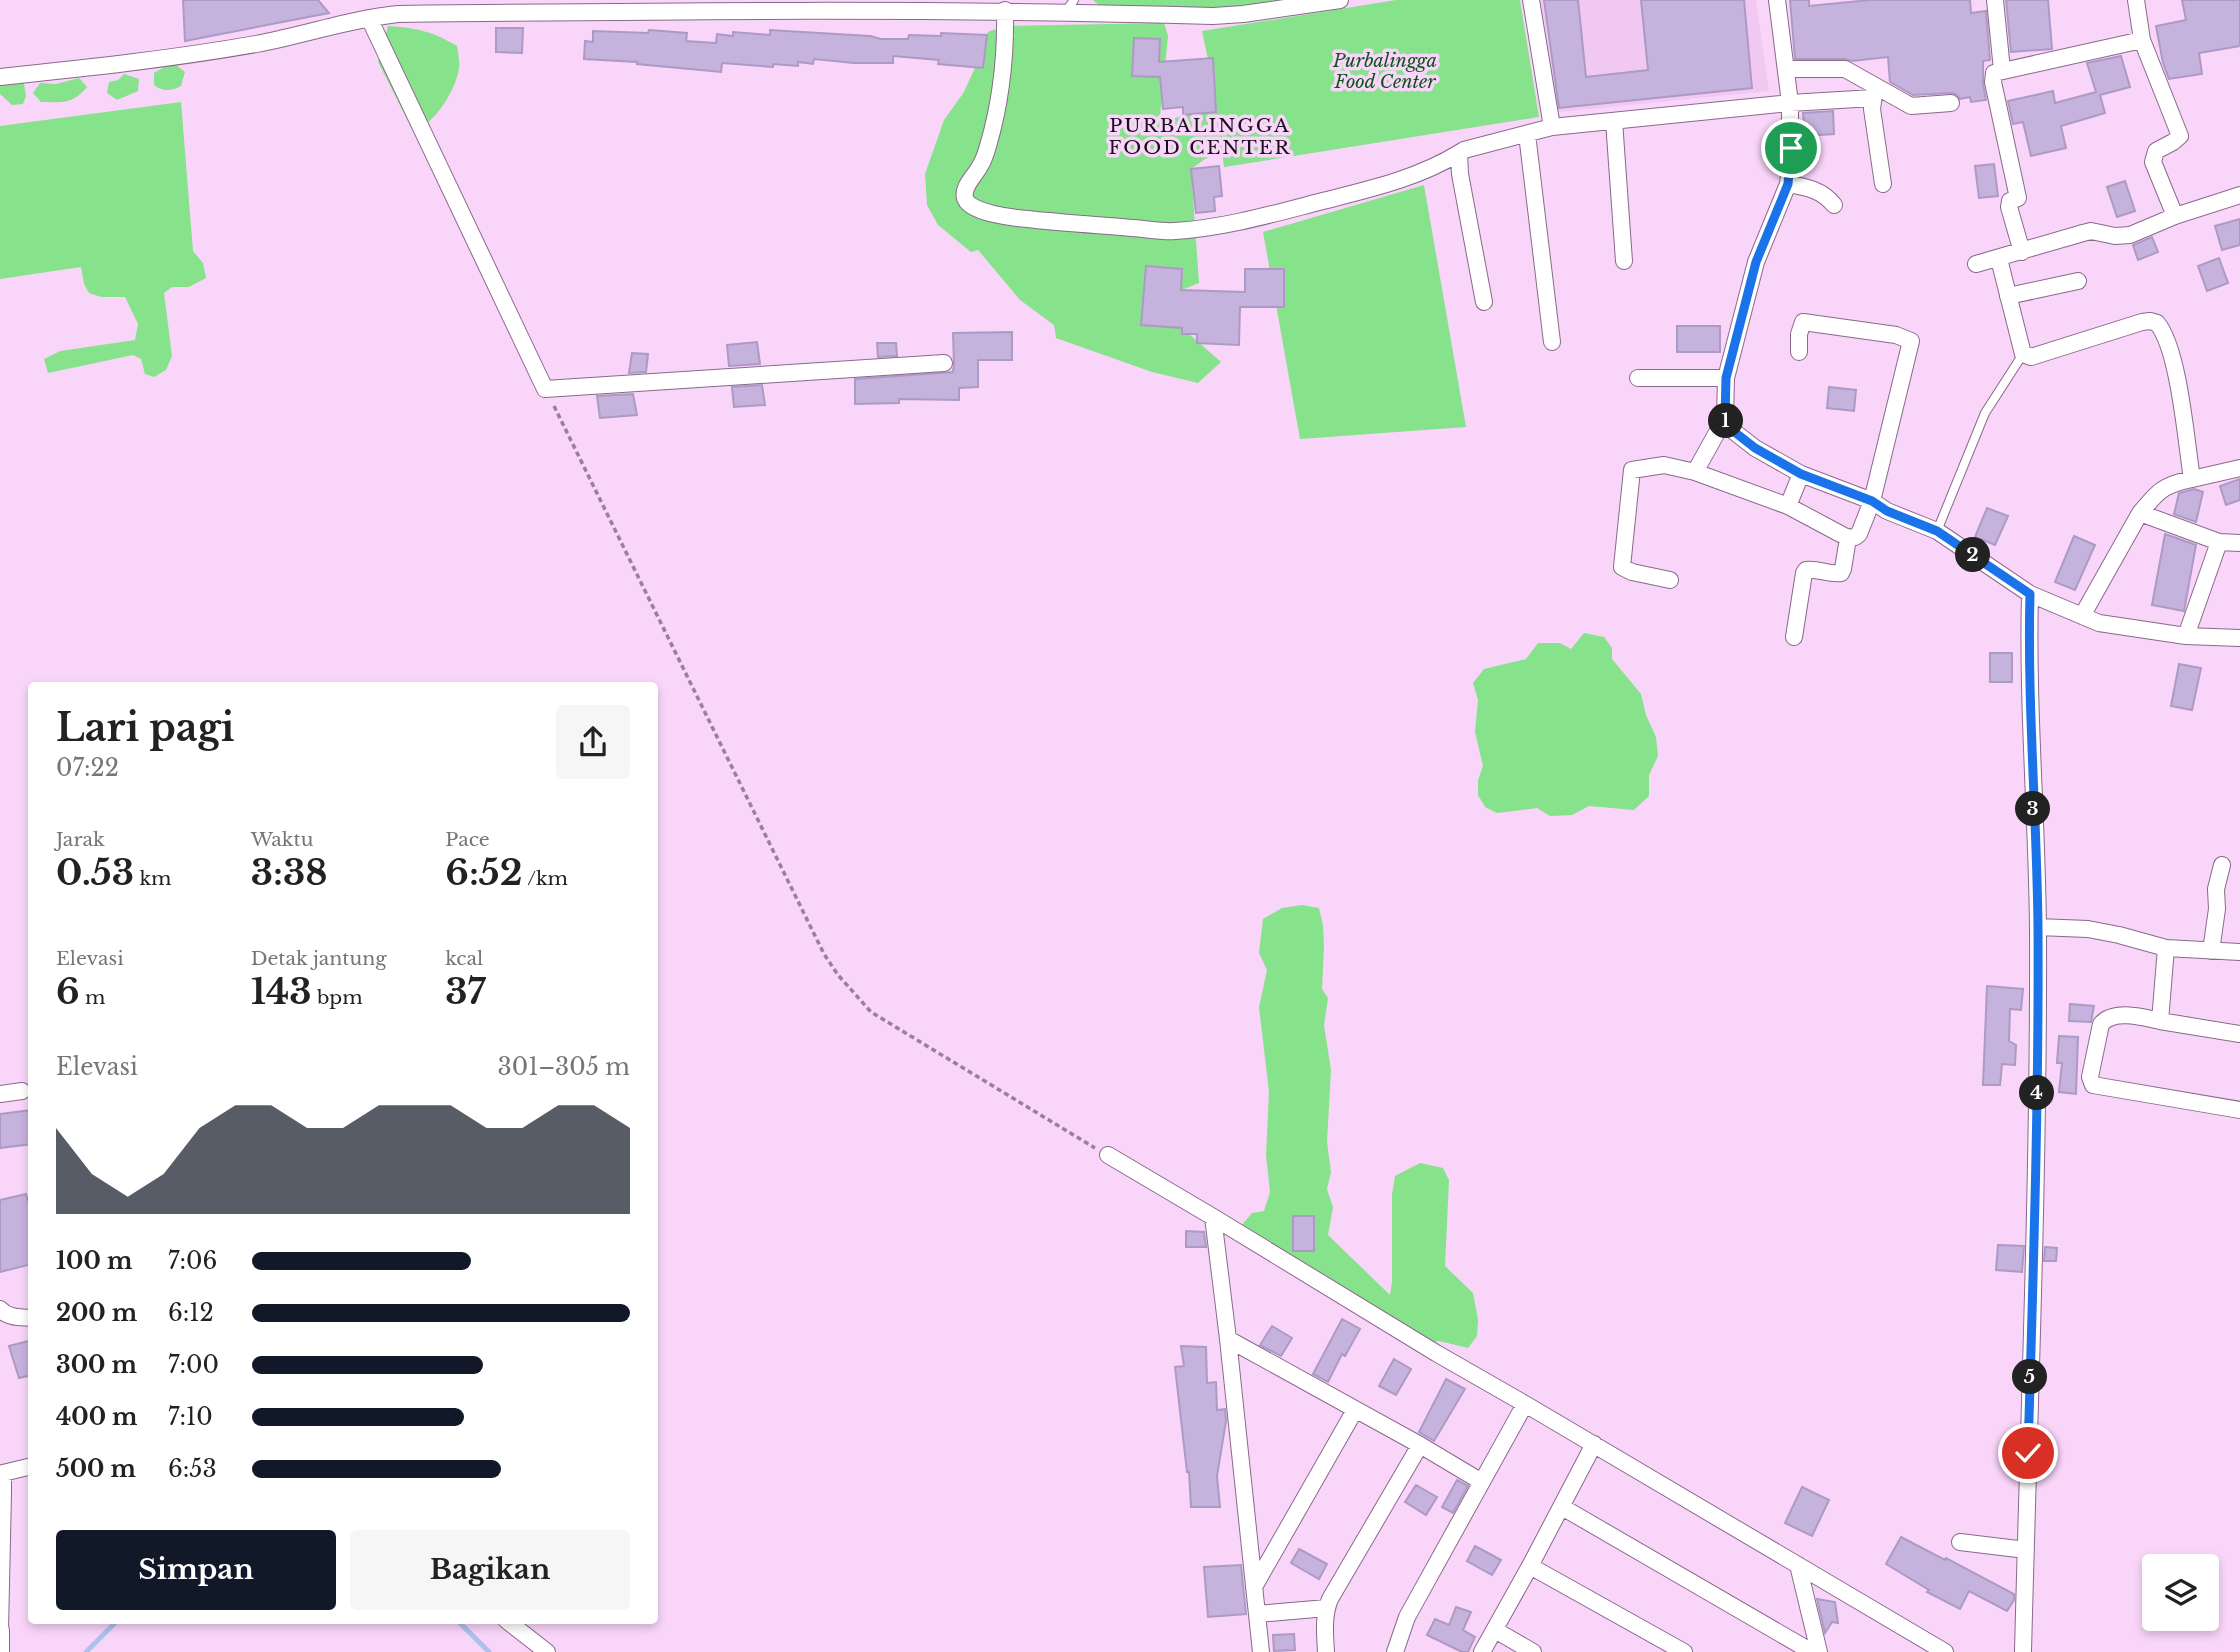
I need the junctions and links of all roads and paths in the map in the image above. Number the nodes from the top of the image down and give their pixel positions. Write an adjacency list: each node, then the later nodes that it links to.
1 (1340, 0): 6 (street)
2 (1531, 0): 17 (street)
3 (1777, 0): 10 (street)
4 (1995, 0): 11 (street)
5 (2136, 0): 9 (street)
6 (1070, 6): 7 (street)
7 (1004, 10): 8 (street); 19 (street)
8 (369, 18): 12 (street); 38 (street)
9 (2142, 40): 11 (street); 24 (street)
10 (1787, 69): 13 (street); 14 (street)
11 (2002, 70): 25 (street)
12 (0, 77)
13 (1874, 92): 14 (street); 15 (street); 21 (street)
14 (1790, 103): 16 (street); 20 (street)
15 (1951, 103)
16 (1614, 121): 17 (street); 27 (street)
17 (1552, 127): 18 (street)
18 (1527, 134): 19 (street); 32 (street)
19 (1460, 153): 31 (street)
20 (1788, 184): 23 (street); 37 (street)
21 (1883, 184)
22 (2240, 195): 24 (street)
23 (1834, 205)
24 (2175, 216): 25 (street)
25 (2022, 252): 26 (street)
26 (1999, 259): 28 (street); 30 (street)
27 (1624, 261)
28 (1976, 264)
29 (2078, 281): 30 (street)
30 (2008, 296): 34 (street)
31 (1484, 302)
32 (1552, 342)
33 (1799, 352): 44 (street)
34 (2023, 354): 42 (street); 46 (lane)
35 (944, 363): 38 (street)
36 (1638, 378): 37 (street)
37 (1726, 378): 39 (street)
38 (545, 389): 66 (path)
39 (1725, 418): 40 (street); 43 (street)
40 (1698, 465): 43 (street); 50 (street)
41 (2240, 468): 42 (street)
42 (2192, 478): 45 (street)
43 (1794, 489): 44 (street); 47 (street)
44 (1871, 503): 46 (street); 47 (street)
45 (2140, 513): 48 (street); 52 (street)
46 (1937, 531): 51 (street)
47 (1853, 536): 54 (street)
48 (2219, 542): 49 (street); 53 (street)
49 (2240, 543)
50 (1670, 580)
51 (2030, 594): 52 (street); 57 (street)
52 (2082, 615): 53 (street)
53 (2186, 636): 55 (street)
54 (1794, 637)
55 (2240, 638)
56 (2222, 865): 59 (street)
57 (2038, 927): 58 (street); 80 (street)
58 (2166, 948): 59 (street); 61 (street)
59 (2211, 951): 60 (street)
60 (2240, 952)
61 (2160, 1021): 62 (street); 65 (street)
62 (2240, 1034)
63 (22, 1091): 64 (street)
64 (0, 1094)
65 (2240, 1110)
66 (1108, 1155): 67 (street)
67 (1213, 1217): 70 (street); 71 (street)
68 (0, 1309): 69 (street)
69 (28, 1318)
70 (1228, 1339): 72 (street); 83 (street)
71 (1525, 1404): 73 (street); 76 (street)
72 (1356, 1410): 74 (street); 83 (street)
73 (1594, 1444): 78 (street); 81 (street)
74 (1420, 1445): 76 (street); 84 (street)
75 (28, 1467): 77 (street)
76 (1482, 1482): 93 (street)
77 (1, 1493): 87 (street)
78 (1562, 1507): 82 (street); 97 (street)
79 (1960, 1542): 80 (street)
80 (2026, 1550): 100 (street)
81 (1798, 1565): 98 (street); 99 (street)
82 (1530, 1566): 88 (street); 96 (street)
83 (1254, 1587): 85 (street)
84 (1326, 1608): 85 (street); 92 (street)
85 (1257, 1614): 91 (street)
86 (511, 1624): 90 (street)
87 (1, 1630): 89 (street)
88 (1494, 1630): 94 (street); 95 (street)
89 (1, 1652)
90 (548, 1652)
91 (1261, 1652)
92 (1326, 1652)
93 (1395, 1652)
94 (1482, 1652)
95 (1533, 1652)
96 (1684, 1652)
97 (1812, 1652)
98 (1819, 1652)
99 (1945, 1652)
100 (2023, 1652)

